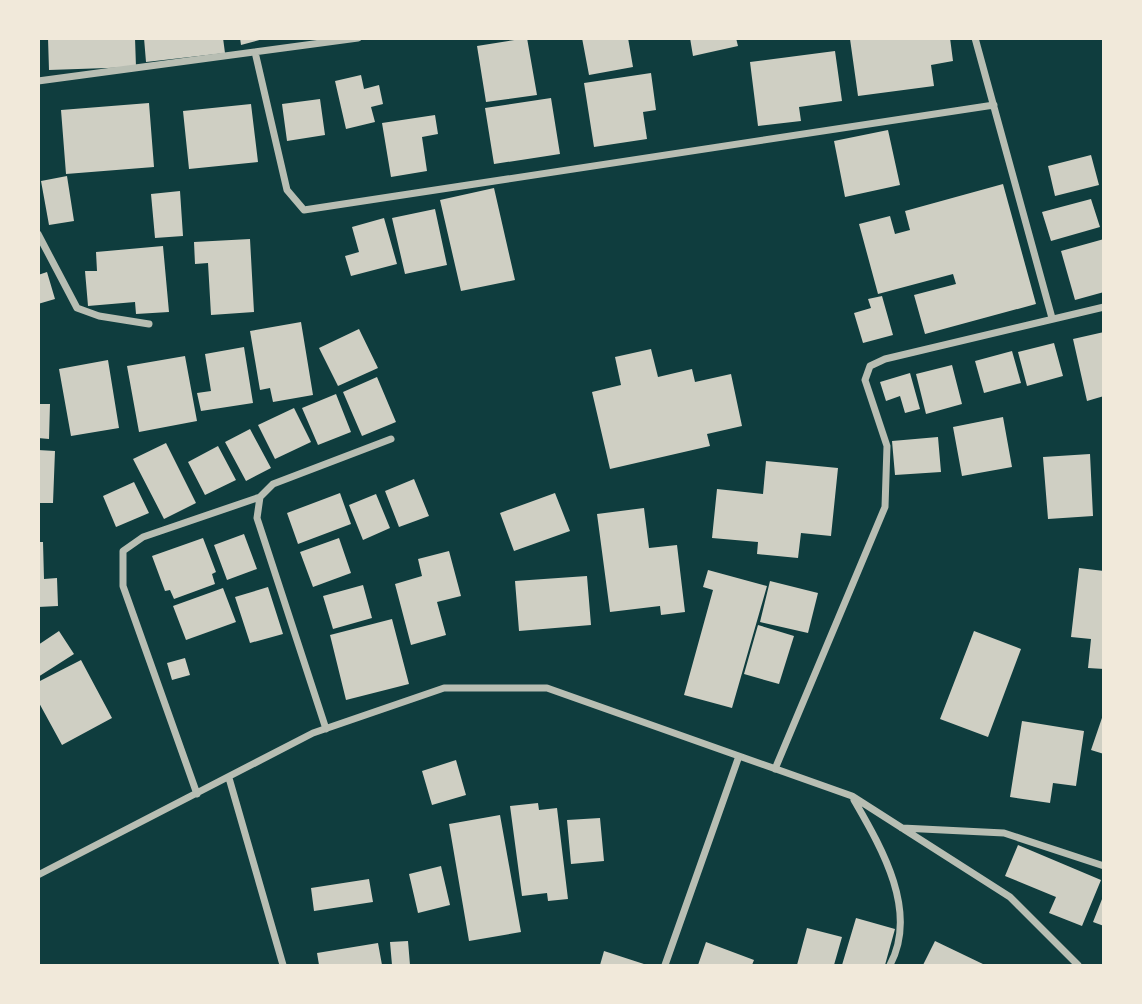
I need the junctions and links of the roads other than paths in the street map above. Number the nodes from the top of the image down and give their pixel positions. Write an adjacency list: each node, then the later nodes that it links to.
1 (358, 38): 3 (street)
2 (975, 38): 5 (street)
3 (255, 52): 4 (street); 5 (street)
4 (38, 81)
5 (994, 105): 8 (street)
6 (38, 233): 9 (street)
7 (1104, 307): 8 (street)
8 (1052, 318): 14 (street)
9 (149, 324)
10 (391, 439): 11 (street)
11 (260, 496): 12 (street); 16 (street)
12 (326, 729): 13 (street); 15 (street)
13 (739, 757): 14 (street); 22 (street)
14 (775, 769): 17 (street)
15 (229, 778): 16 (street); 21 (street)
16 (197, 794): 20 (street)
17 (852, 796): 18 (street); 23 (street)
18 (902, 828): 19 (street); 24 (street)
19 (1104, 866)
20 (38, 875)
21 (283, 965)
22 (665, 965)
23 (890, 965)
24 (1078, 965)

